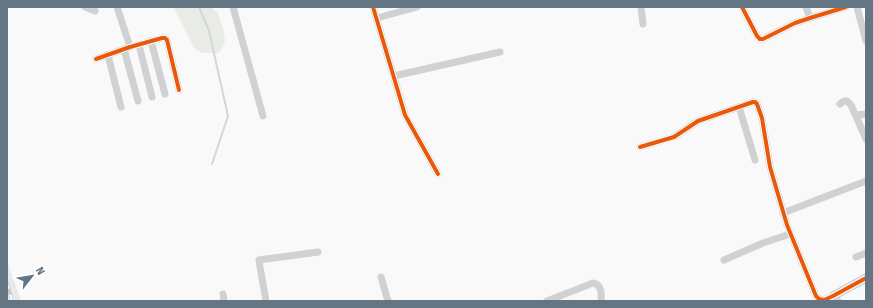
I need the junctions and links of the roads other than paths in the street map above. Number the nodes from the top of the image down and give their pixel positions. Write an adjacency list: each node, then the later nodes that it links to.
1 (85, 7): 11 (street)
2 (117, 7): 18 (street)
3 (233, 7): 32 (street)
4 (373, 7): 12 (street)
5 (417, 7): 12 (street)
6 (641, 7): 14 (street)
7 (742, 7): 13 (street)
8 (806, 7): 13 (street)
9 (846, 7): 13 (street)
10 (857, 7): 16 (street)
11 (95, 11)
12 (377, 18): 22 (street)
13 (810, 18)
14 (642, 24)
15 (151, 41): 17 (street); 23 (street); 24 (street)
16 (866, 41)
17 (139, 45): 18 (street); 25 (street)
18 (127, 48): 20 (street); 26 (street)
19 (500, 52): 22 (street)
20 (108, 55): 21 (street); 28 (street)
21 (96, 59)
22 (394, 76): 36 (street)
23 (179, 90)
24 (165, 94)
25 (152, 97)
26 (138, 101)
27 (840, 104): 31 (street)
28 (121, 107)
29 (739, 107): 34 (street); 35 (street); 38 (street)
30 (866, 114): 31 (street)
31 (856, 115): 33 (street)
32 (263, 116)
33 (866, 139)
34 (640, 147)
35 (755, 160)
36 (438, 174)
37 (866, 181): 38 (street)
38 (783, 213): 39 (street)
39 (790, 234): 43 (street); 47 (street)
40 (318, 252): 48 (street)
41 (866, 253): 42 (street)
42 (856, 257)
43 (724, 260)
44 (381, 277): 49 (street)
45 (866, 278): 47 (street)
46 (568, 298): 50 (street); 51 (street)
47 (835, 299)
48 (266, 301)
49 (388, 301)
50 (547, 301)
51 (601, 301)

